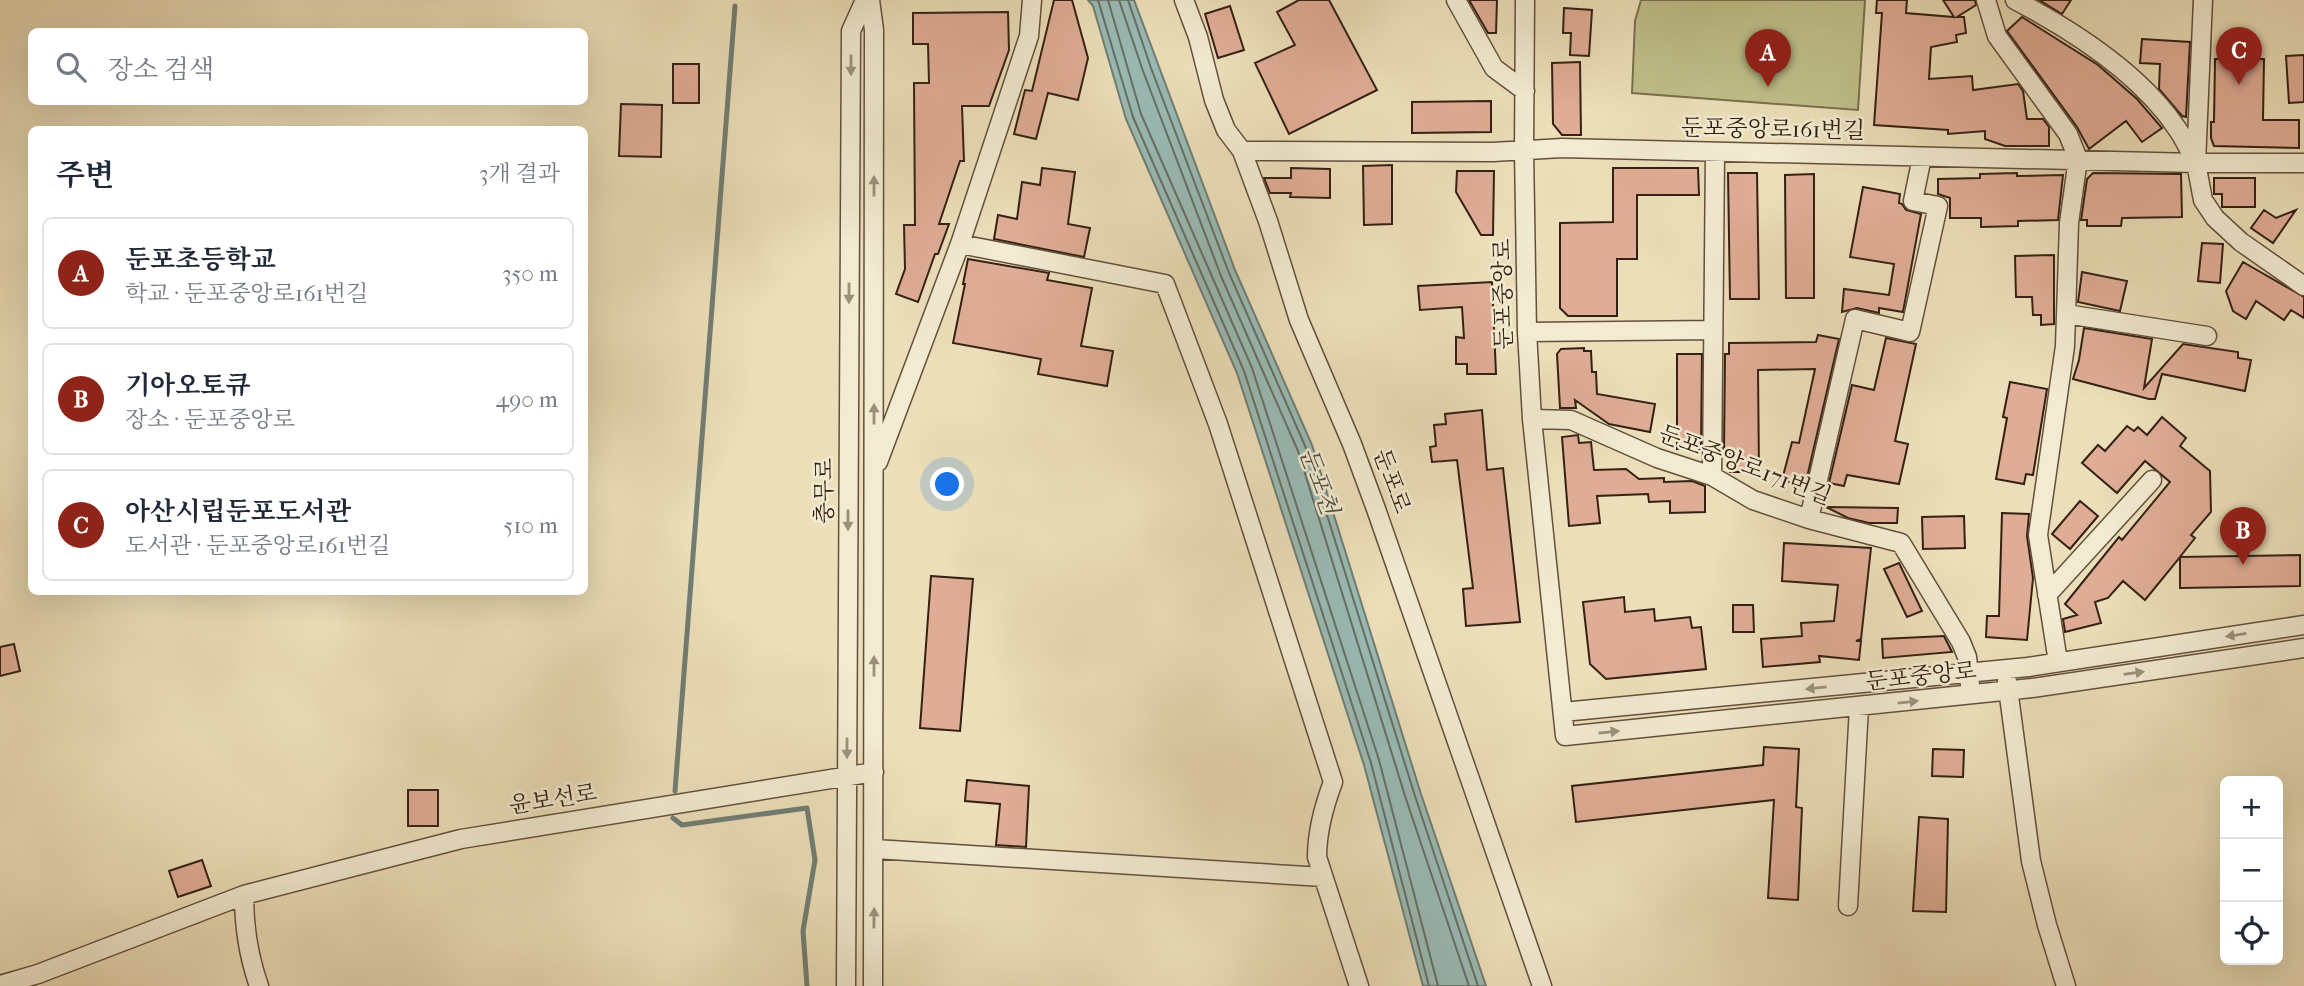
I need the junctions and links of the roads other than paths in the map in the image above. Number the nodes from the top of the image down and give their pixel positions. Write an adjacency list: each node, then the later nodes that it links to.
1 (867, 0): 24 (street, 충무로, one-way to 1); 39 (street, 충무로, one-way to 39)
2 (1032, 0): 17 (street)
3 (1184, 0): 11 (street, 둔포로)
4 (1456, 0): 9 (street)
5 (1525, 0): 9 (street, 둔포중앙로)
6 (1986, 0): 14 (street)
7 (2015, 0): 15 (street)
8 (2203, 0): 15 (street)
9 (1525, 90): 10 (street, 둔포중앙로)
10 (1524, 150): 11 (street, 둔포중앙로161번길); 12 (street, 둔포중앙로161번길); 21 (street, 둔포중앙로)
11 (1241, 151): 49 (street, 둔포로)
12 (1715, 153): 13 (street, 둔포중앙로161번길); 20 (street)
13 (1923, 157): 14 (street, 둔포중앙로161번길); 27 (street)
14 (2078, 159): 15 (street, 둔포중앙로161번길); 19 (street)
15 (2196, 163): 16 (street, 둔포중앙로161번길); 18 (street)
16 (2304, 163)
17 (960, 244): 24 (street); 41 (street)
18 (2304, 286)
19 (2066, 314): 22 (street); 28 (street)
20 (1713, 330): 21 (street); 25 (street)
21 (1527, 332): 23 (street, 둔포중앙로)
22 (2207, 336)
23 (1532, 419): 25 (street, 둔포중앙로171번길); 37 (street, 둔포중앙로)
24 (874, 472): 38 (street, 충무로, one-way to 24)
25 (1713, 476): 27 (street, 둔포중앙로171번길)
26 (2152, 480): 28 (street)
27 (1809, 519): 33 (street, 둔포중앙로171번길)
28 (2047, 594): 31 (street)
29 (2304, 625): 31 (street, 둔포중앙로, one-way to 31)
30 (2304, 648): 34 (street, 둔포중앙로, one-way to 30)
31 (2058, 663): 32 (street, 둔포중앙로)
32 (2005, 670): 33 (street, 둔포중앙로); 34 (street)
33 (1969, 673): 35 (street, 둔포중앙로171번길); 37 (street, 둔포중앙로, one-way to 37)
34 (2009, 691): 35 (street, 둔포중앙로); 50 (street)
35 (1971, 695): 36 (street, 둔포중앙로, one-way to 35)
36 (1859, 707): 37 (street, 둔포중앙로, one-way to 36); 43 (street)
37 (1563, 712)
38 (874, 772): 39 (street, 윤보선로); 40 (street, 충무로)
39 (846, 778): 42 (street, 윤보선로); 46 (street, 충무로)
40 (875, 849): 41 (street); 47 (street, 충무로, one-way to 40)
41 (1323, 877): 48 (street)
42 (244, 895): 44 (street, 윤보선로); 45 (street)
43 (1848, 906)
44 (0, 985)
45 (259, 986)
46 (846, 986)
47 (873, 986)
48 (1359, 986)
49 (1542, 986)
50 (2066, 986)

